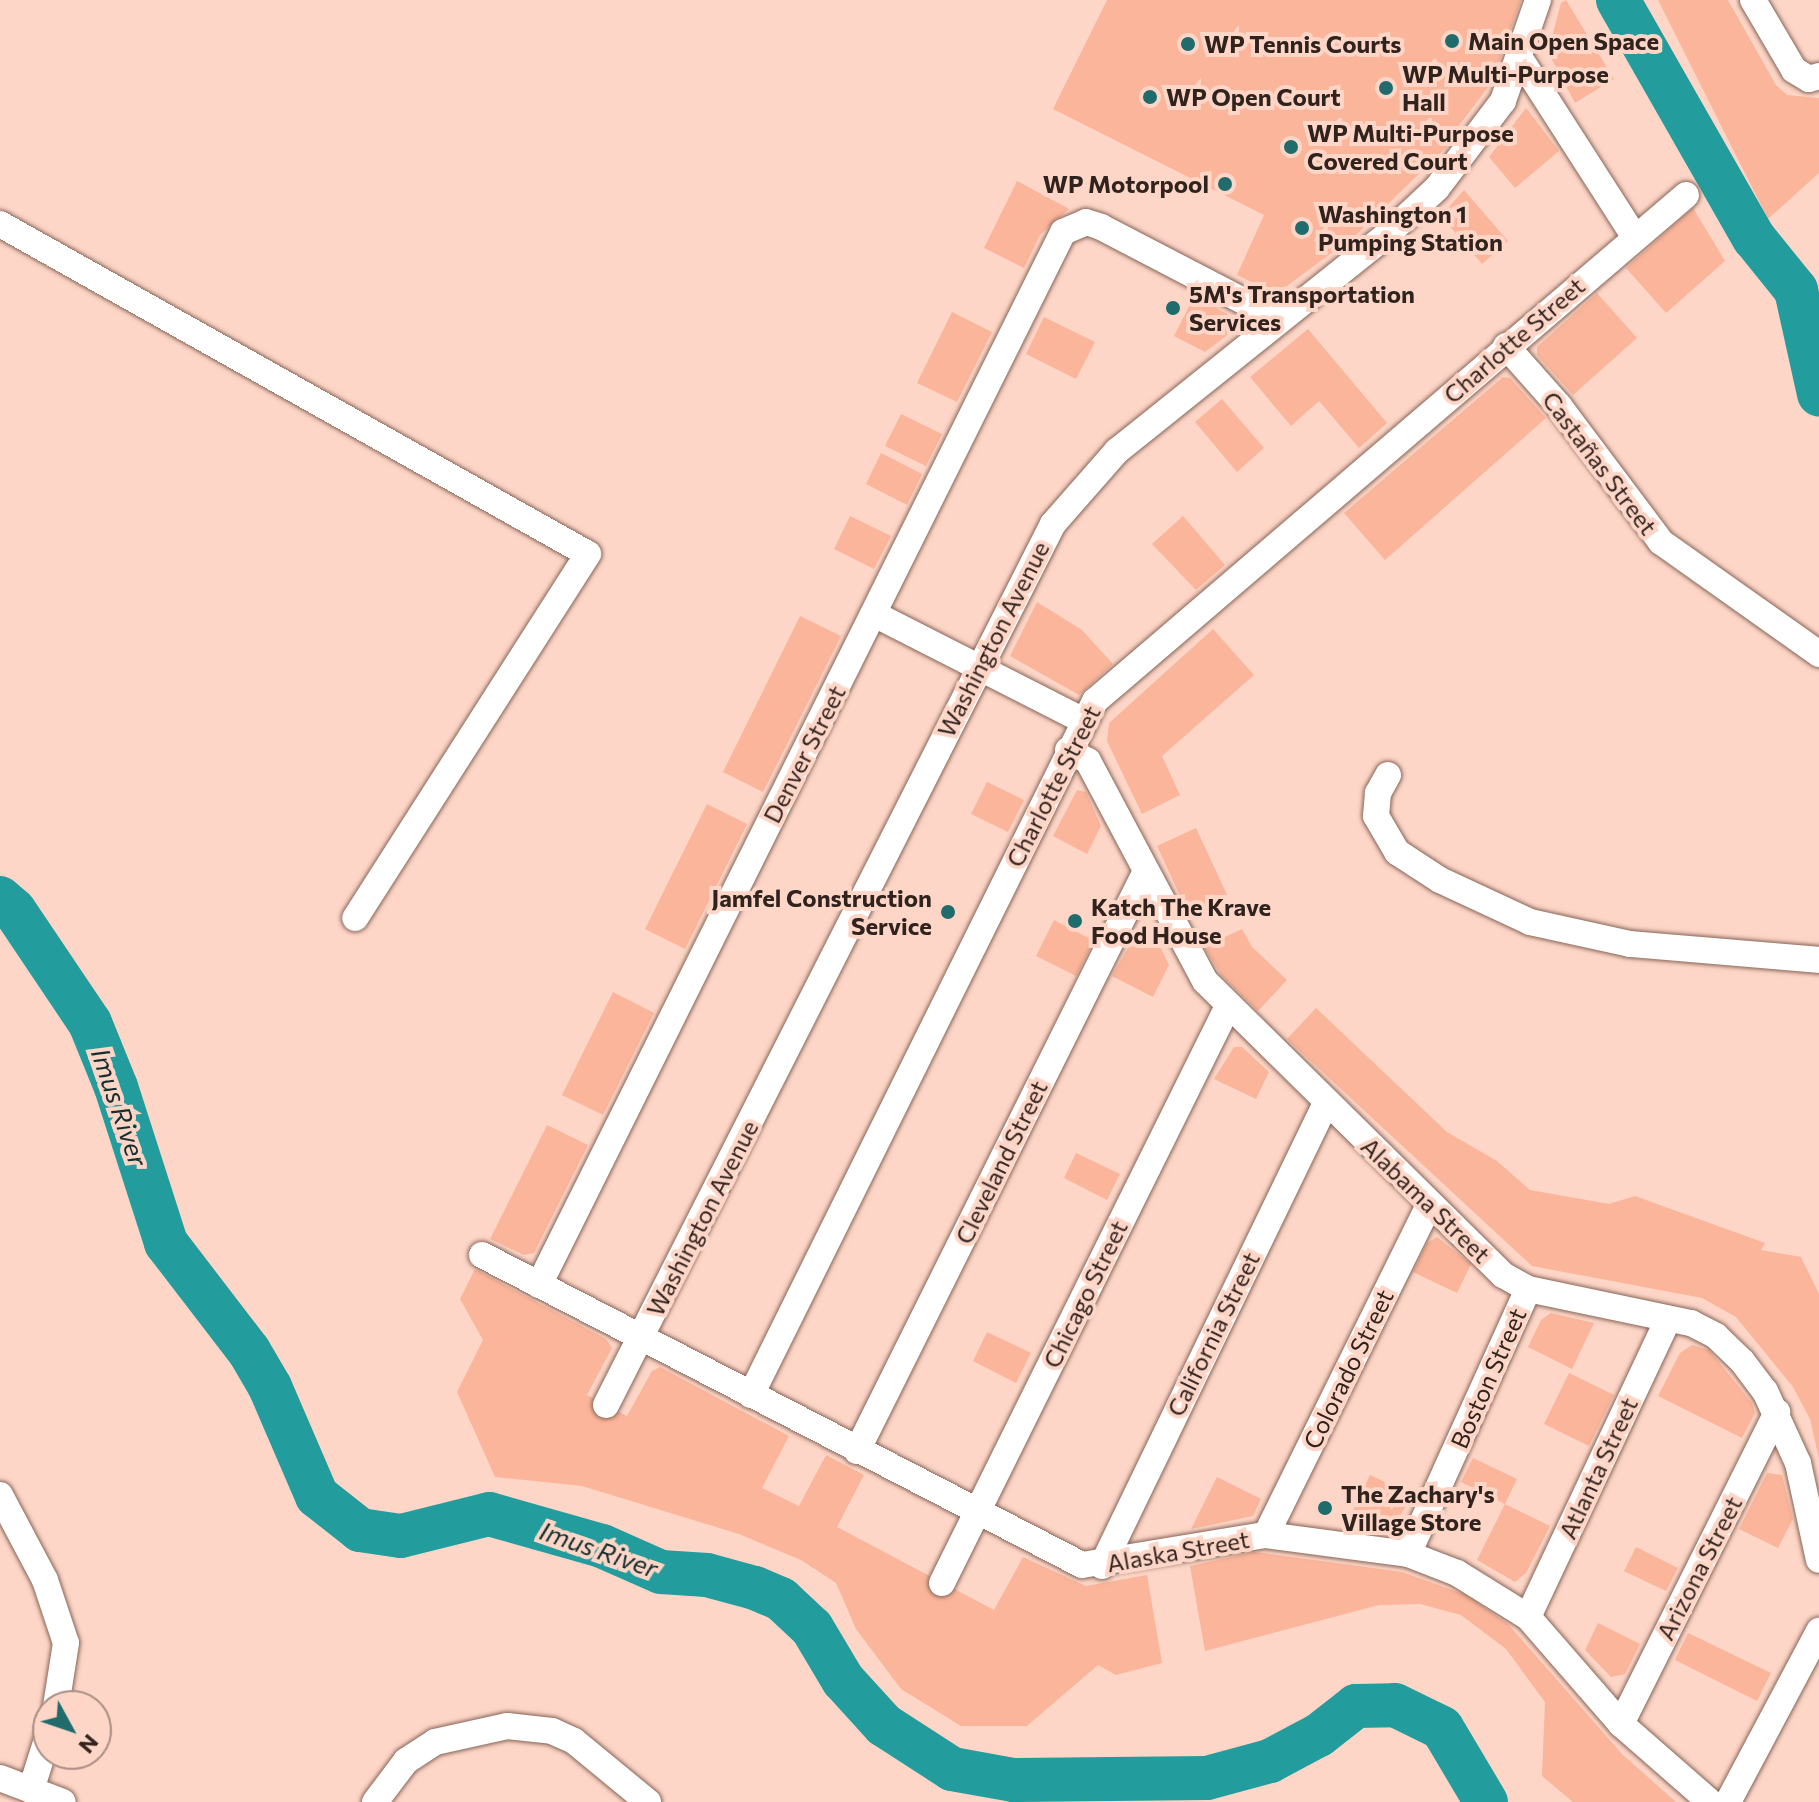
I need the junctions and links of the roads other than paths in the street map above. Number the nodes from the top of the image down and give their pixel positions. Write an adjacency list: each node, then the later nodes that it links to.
1 (1538, 0): 3 (street, Washington Avenue)
2 (1753, 0): 4 (street)
3 (1521, 60): 7 (street); 8 (street, Washington Avenue)
4 (1814, 77)
5 (1686, 195): 7 (street, Charlotte Street)
6 (0, 224): 17 (street)
7 (1634, 236): 9 (street, Charlotte Street)
8 (1278, 319): 10 (street, Denver Street); 12 (street, Washington Avenue)
9 (1506, 346): 11 (street, Castañas Street); 13 (street, Charlotte Street)
10 (874, 614): 12 (street); 23 (street, Denver Street)
11 (1819, 654)
12 (978, 667): 13 (street); 26 (street, Washington Avenue)
13 (1082, 720): 14 (street, Charlotte Street)
14 (1068, 750): 16 (street, Alabama Street); 27 (street, Charlotte Street)
15 (1388, 775): 18 (street)
16 (1145, 873): 19 (street, Alabama Street); 30 (street, Cleveland Street)
17 (355, 918)
18 (1819, 960)
19 (1228, 1006): 20 (street, Alabama Street); 32 (street, Chicago Street)
20 (1326, 1103): 21 (street, Alabama Street); 36 (street, California Street)
21 (1430, 1203): 24 (street, Alabama Street); 33 (street, Colorado Street)
22 (482, 1255): 23 (street, Alaska Street)
23 (539, 1285): 26 (street, Alaska Street)
24 (1528, 1289): 25 (street, Alabama Street); 34 (street, Boston Street)
25 (1668, 1319): 29 (street, Alabama Street); 38 (street, Atlanta Street)
26 (641, 1338): 27 (street, Alaska Street); 28 (street, Washington Avenue)
27 (751, 1395): 30 (street, Alaska Street)
28 (606, 1405)
29 (1777, 1412): 35 (street, Alabama Street); 41 (street, Arizona Street)
30 (857, 1451): 32 (street, Alaska Street)
31 (0, 1495): 40 (street)
32 (977, 1512): 36 (street, Alaska Street); 37 (street, Chicago Street)
33 (1266, 1535): 34 (street, Alaska Street); 36 (street, Alaska Street)
34 (1408, 1554): 38 (street, Alaska Street)
35 (1819, 1560)
36 (1102, 1566)
37 (942, 1583)
38 (1528, 1617): 41 (street, Alaska Street)
39 (1819, 1631): 49 (street)
40 (59, 1690)
41 (1621, 1724): 48 (street, Alaska Street)
42 (37, 1770): 44 (street)
43 (0, 1778): 44 (street)
44 (31, 1790): 45 (street)
45 (63, 1802)
46 (375, 1802): 47 (street)
47 (648, 1802)
48 (1710, 1802)
49 (1728, 1802)

